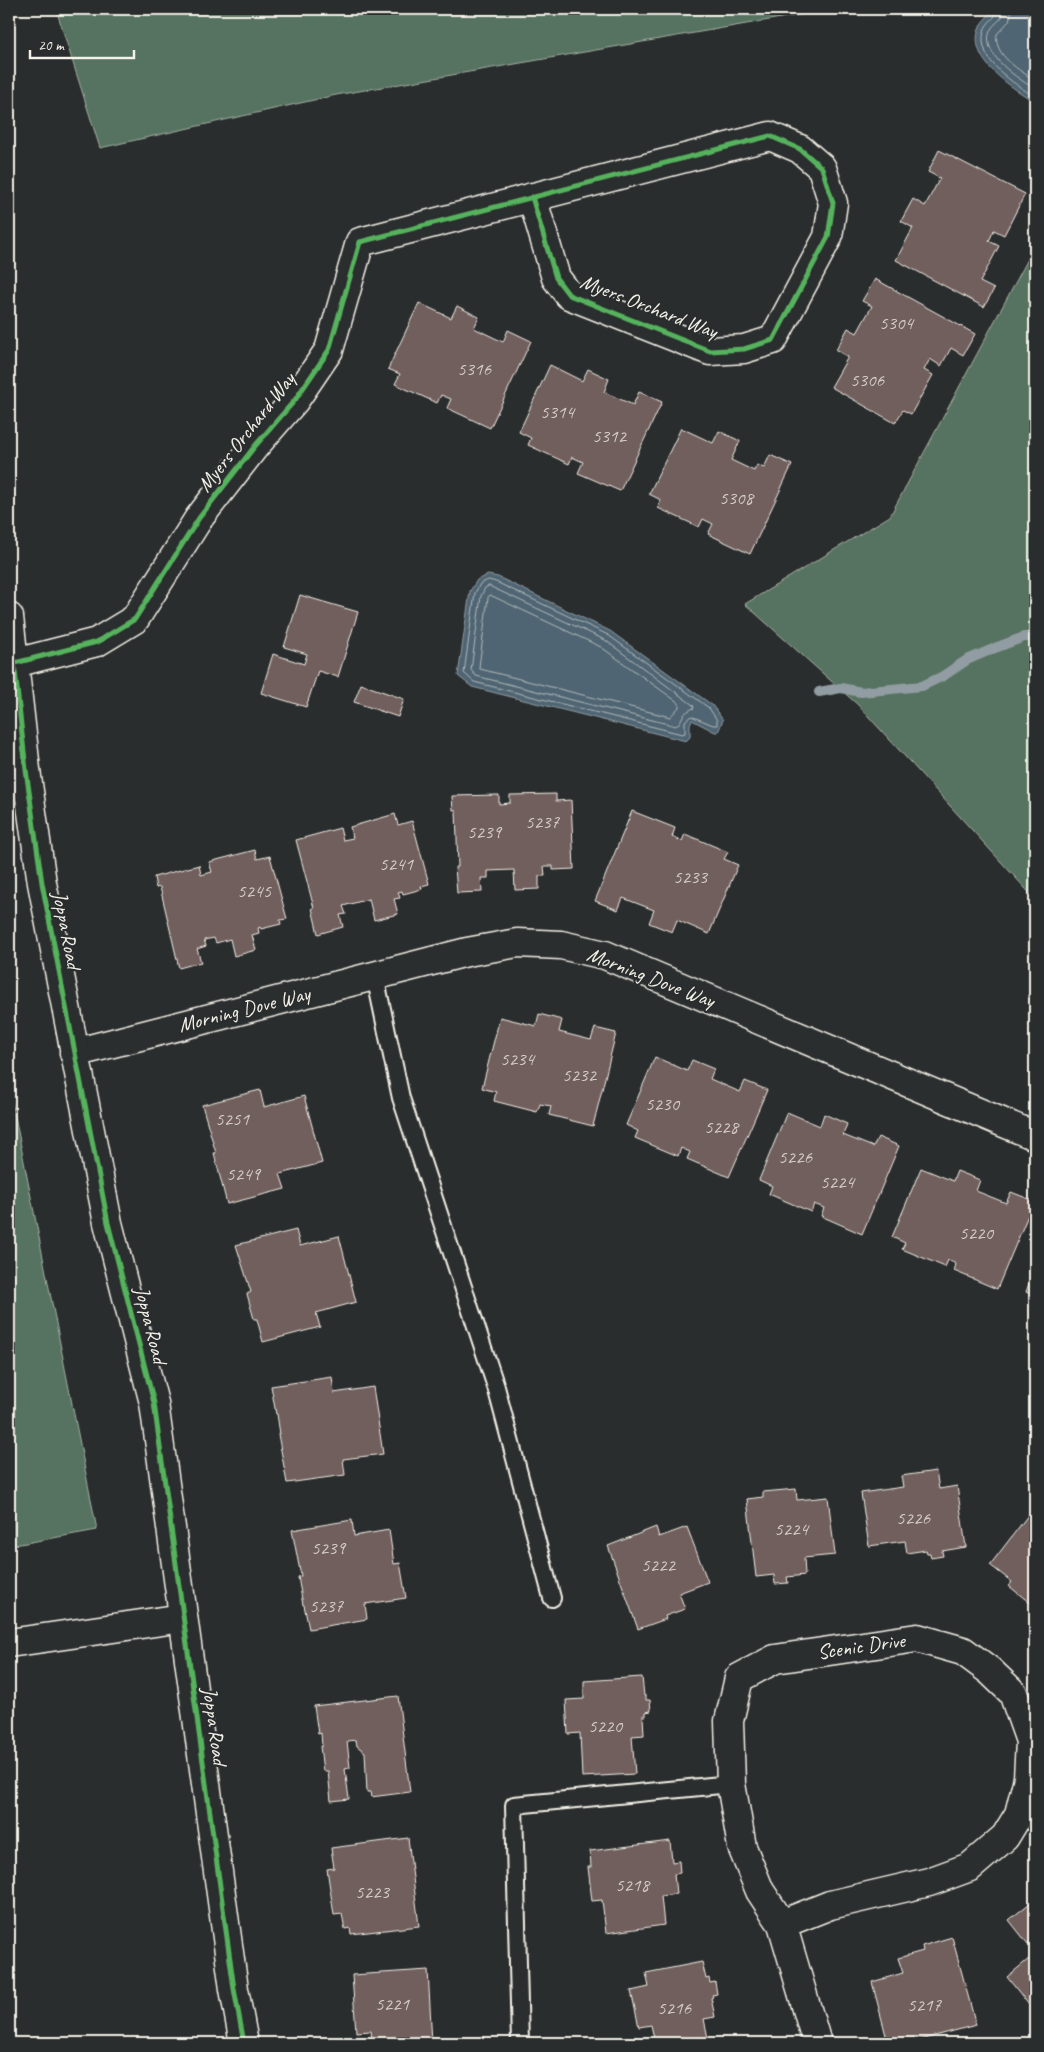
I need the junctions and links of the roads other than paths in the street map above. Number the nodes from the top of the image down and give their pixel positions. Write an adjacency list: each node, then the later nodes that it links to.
1 (532, 198): 1 (street, Myers Orchard Way); 3 (street, Myers Orchard Way)
2 (9, 617): 3 (street, Joppa Road)
3 (14, 663): 5 (street, Joppa Road)
4 (375, 976): 5 (street, Morning Dove Way); 6 (street, Morning Dove Way); 7 (lane)
5 (74, 1053): 8 (street, Joppa Road)
6 (1035, 1136)
7 (552, 1598)
8 (183, 1618): 9 (street); 12 (street, Joppa Road)
9 (9, 1643)
10 (732, 1784): 11 (street, Scenic Drive); 11 (street, Scenic Drive); 13 (lane)
11 (782, 1924): 14 (street, Scenic Drive)
12 (244, 2043)
13 (520, 2043)
14 (817, 2043)

